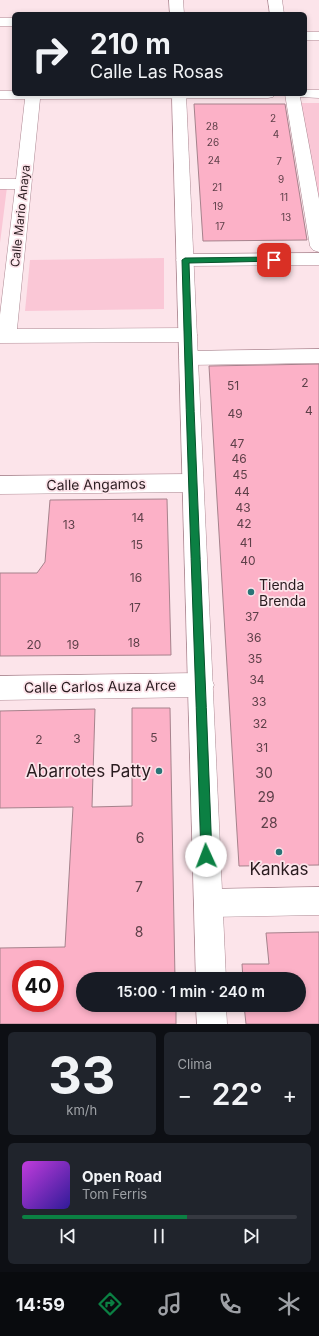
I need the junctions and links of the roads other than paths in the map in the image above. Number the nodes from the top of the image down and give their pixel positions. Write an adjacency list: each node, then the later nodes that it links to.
1 (176, 0): 3 (street)
2 (275, 0): 4 (street)
3 (177, 12)
4 (277, 12)
5 (0, 22): 6 (street)
6 (12, 22)
7 (307, 36): 8 (street)
8 (319, 36)
9 (307, 94): 10 (street)
10 (319, 94)
11 (0, 95): 12 (street)
12 (12, 95)
13 (33, 96): 17 (street, Calle Mario Anaya)
14 (180, 96): 19 (street)
15 (292, 96): 18 (street)
16 (0, 184): 17 (street)
17 (24, 184): 22 (street, Calle Mario Anaya)
18 (319, 246)
19 (185, 260): 20 (street); 21 (street)
20 (319, 260)
21 (188, 335): 22 (street); 24 (street)
22 (4, 336)
23 (319, 356): 24 (street)
24 (188, 358): 25 (street)
25 (192, 483): 26 (street, Calle Angamos); 27 (street)
26 (0, 485)
27 (201, 685): 28 (street, Calle Carlos Auza Arce); 30 (street)
28 (0, 688)
29 (319, 901): 30 (street)
30 (208, 903): 31 (street)
31 (210, 972)
32 (211, 1012): 33 (street)
33 (212, 1024)

